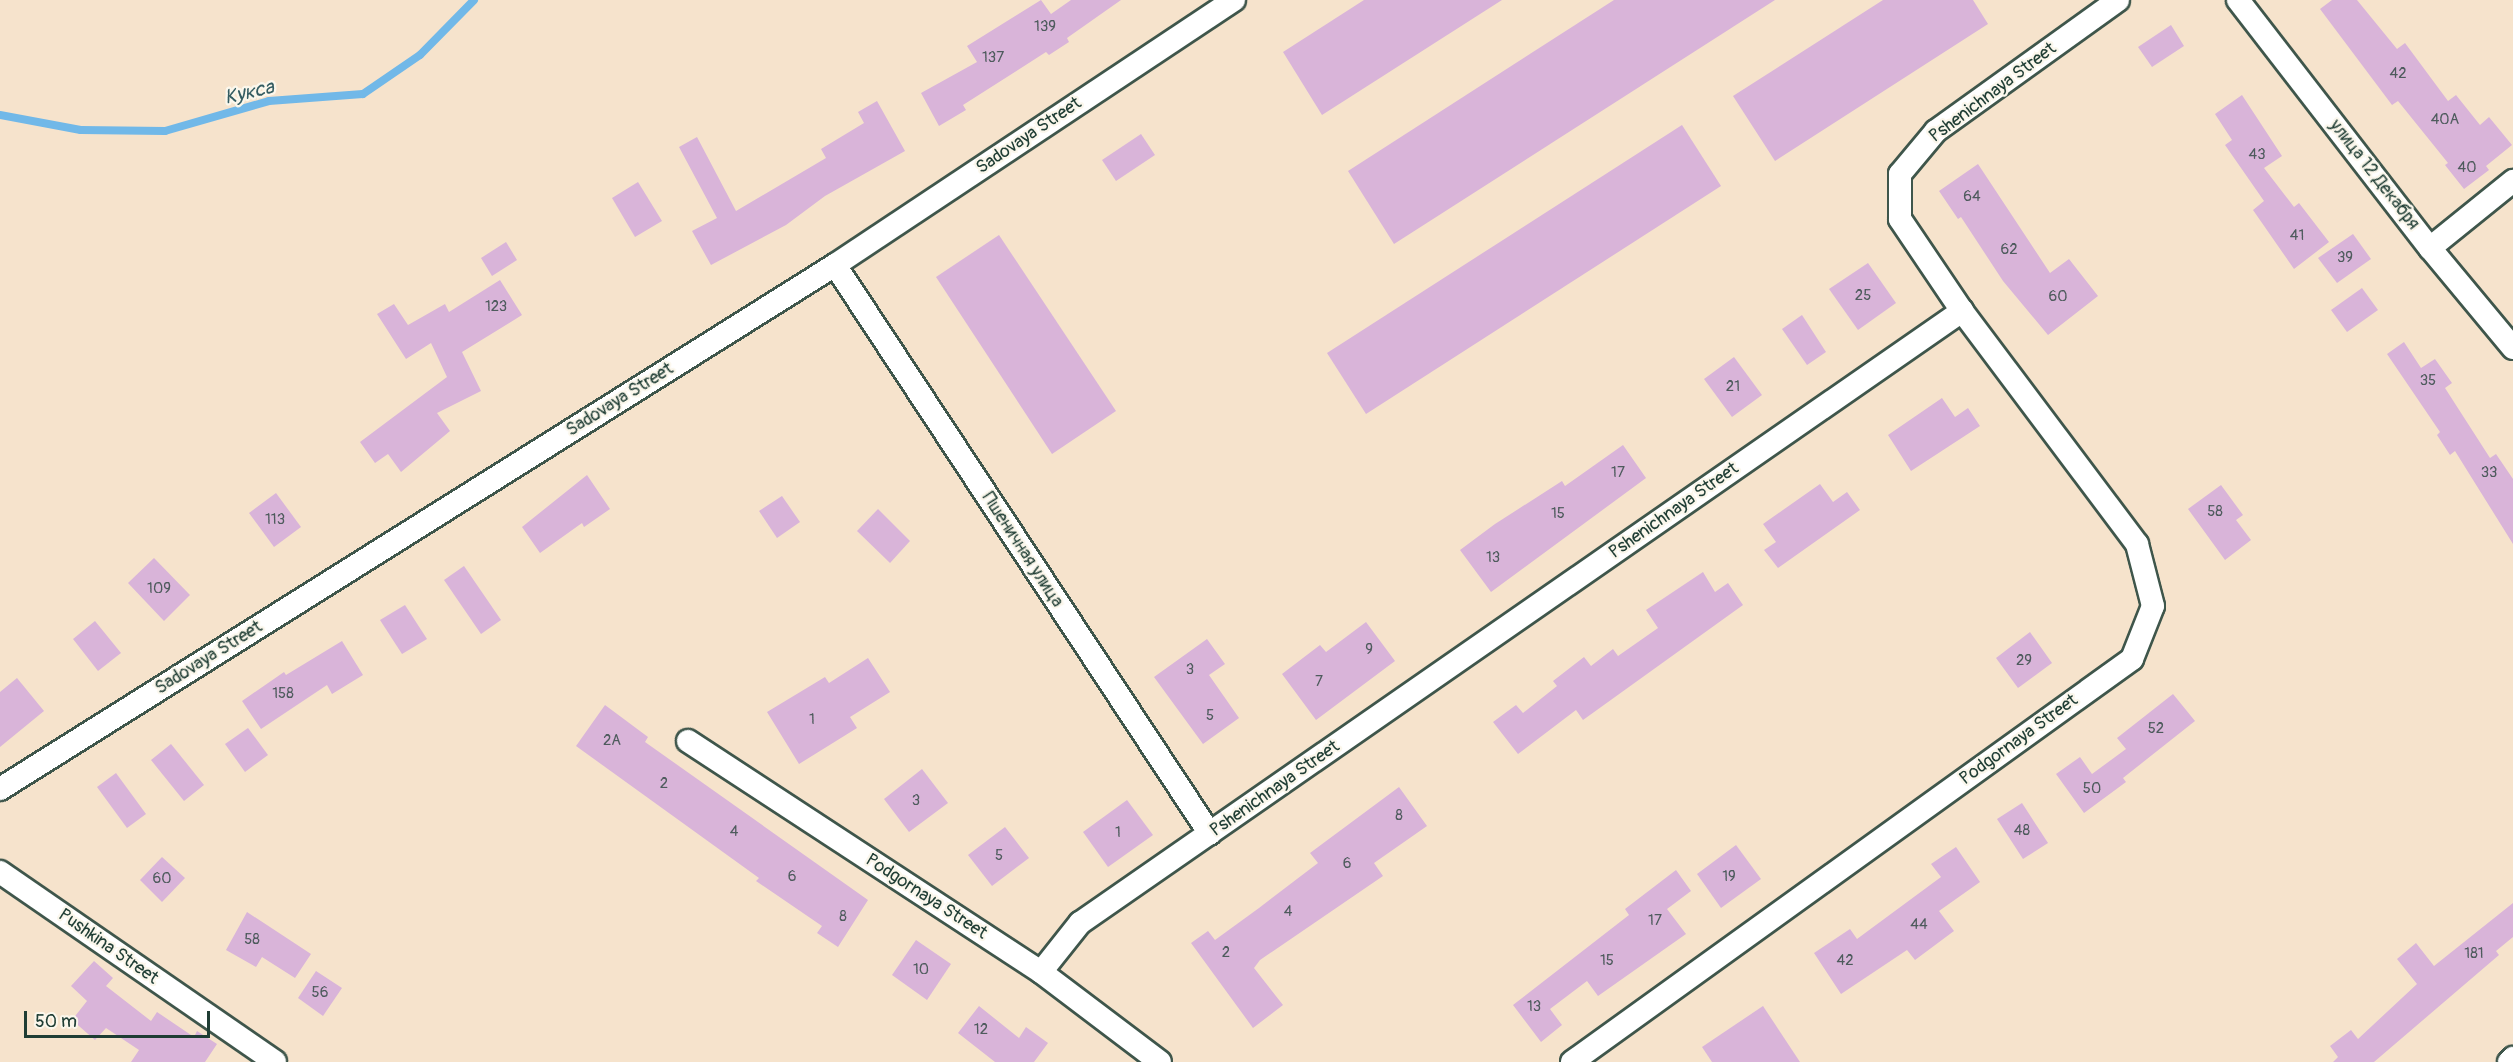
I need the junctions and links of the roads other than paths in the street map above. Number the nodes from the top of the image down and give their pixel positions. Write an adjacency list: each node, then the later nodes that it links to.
1 (1234, 0): 6 (street, Sadovaya Street)
2 (2118, 0): 7 (street, Pshenichnaya Street)
3 (2238, 0): 5 (street, улица 12 Декабря)
4 (2513, 182): 5 (street)
5 (2430, 248): 8 (street, улица 12 Декабря)
6 (835, 265): 10 (street, Sadovaya Street); 11 (street, Пшеничная улица)
7 (1962, 311): 11 (street, Pshenichnaya Street); 17 (street, Podgornaya Street)
8 (2513, 348)
9 (688, 741): 13 (street, Podgornaya Street)
10 (0, 789)
11 (1210, 834): 13 (street, Pshenichnaya Street)
12 (0, 872): 15 (street, Pushkina Street)
13 (1041, 972): 16 (street, Podgornaya Street)
14 (2513, 1058): 18 (street)
15 (275, 1062)
16 (1160, 1062)
17 (1572, 1062)
18 (2509, 1062)

